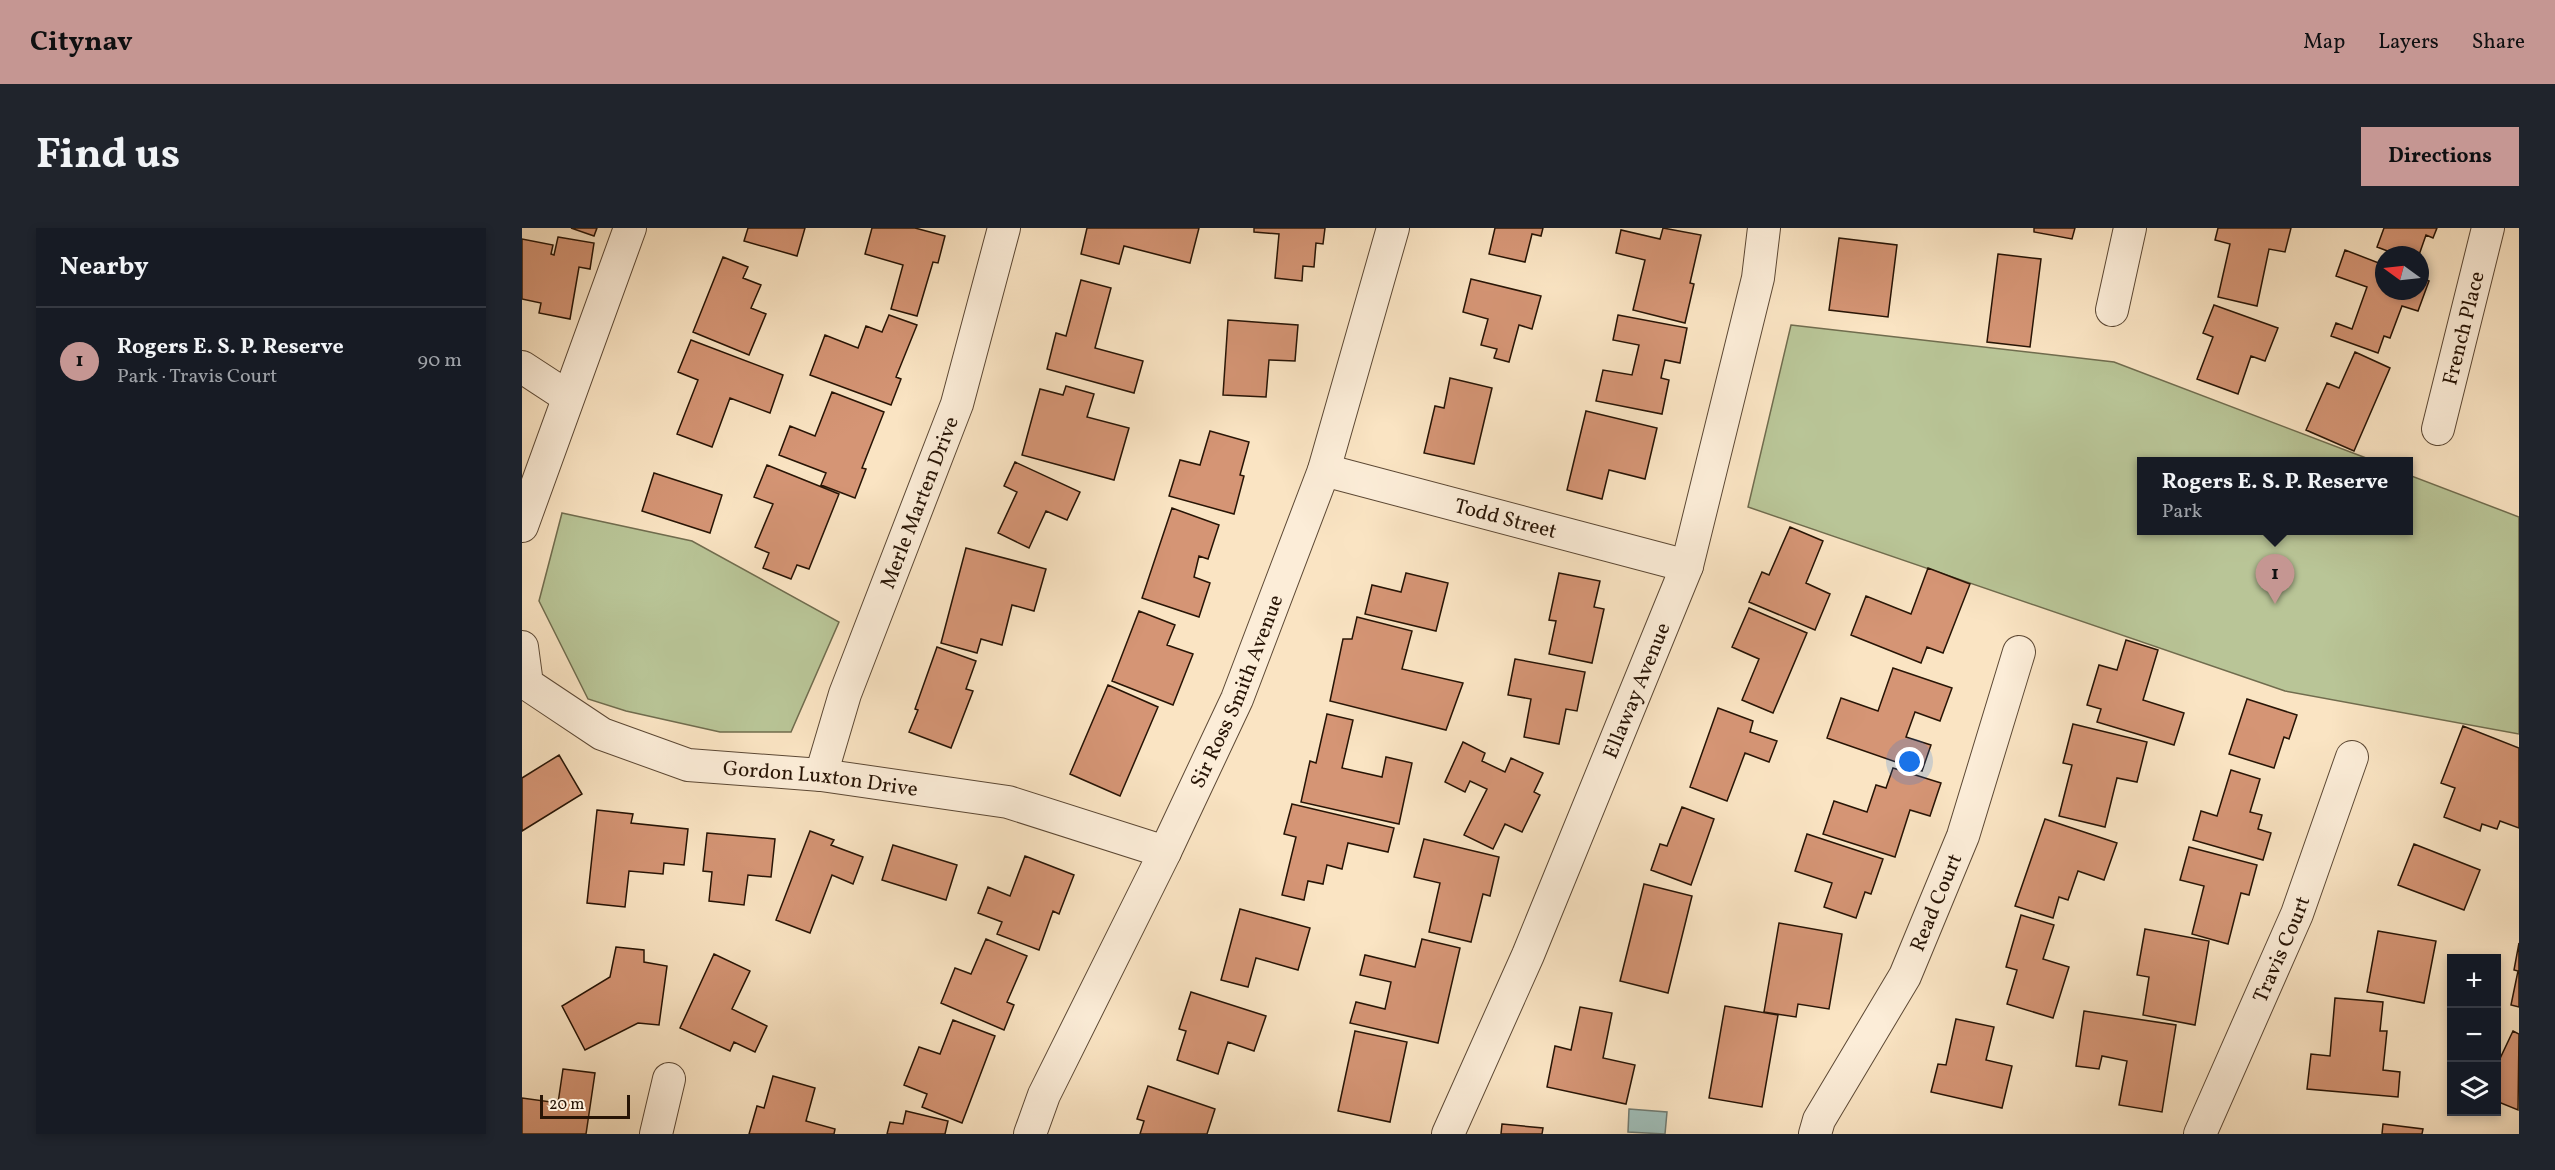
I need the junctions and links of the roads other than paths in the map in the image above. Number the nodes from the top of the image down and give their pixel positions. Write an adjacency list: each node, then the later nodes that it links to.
1 (630, 228): 9 (street)
2 (1004, 228): 18 (street, Merle Marten Drive)
3 (1393, 228): 11 (street, Sir Ross Smith Avenue)
4 (1764, 228): 13 (street, Ellaway Avenue)
5 (2130, 228): 7 (street)
6 (2488, 228): 10 (street, French Place)
7 (2112, 310)
8 (522, 367): 9 (street)
9 (568, 397): 12 (street)
10 (2439, 429)
11 (1324, 470): 13 (street, Todd Street); 19 (street, Sir Ross Smith Avenue)
12 (522, 526)
13 (1687, 566): 23 (street, Ellaway Avenue)
14 (522, 647): 16 (street, Gordon Luxton Drive)
15 (2019, 652): 24 (street, Read Court)
16 (525, 686): 18 (street, Gordon Luxton Drive)
17 (2352, 757): 25 (street, Travis Court)
18 (821, 775): 19 (street, Gordon Luxton Drive)
19 (1165, 852): 22 (street, Sir Ross Smith Avenue)
20 (669, 1079): 21 (street)
21 (656, 1134)
22 (1030, 1134)
23 (1448, 1134)
24 (1815, 1134)
25 (2200, 1134)

